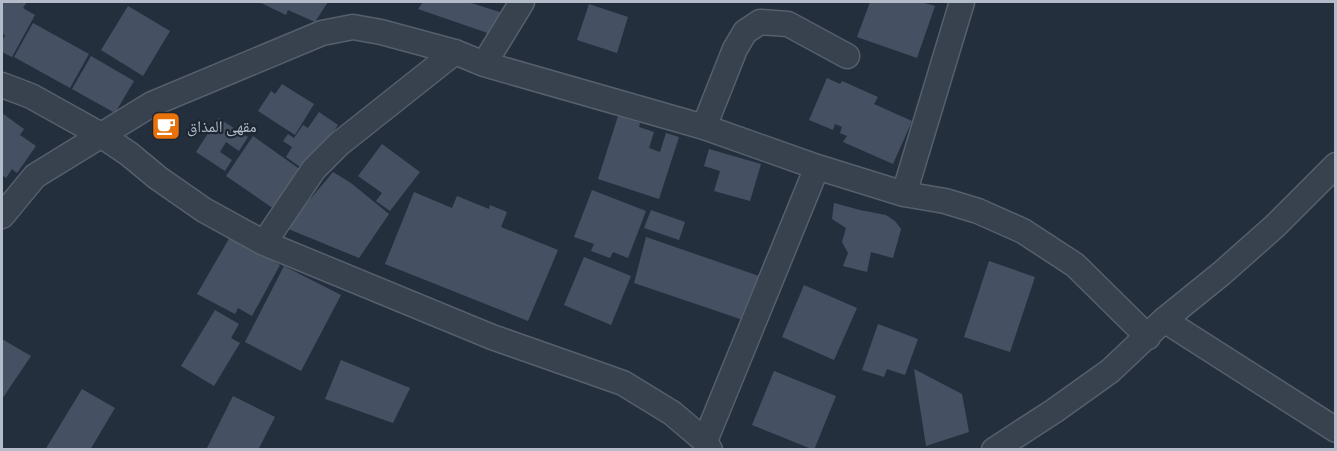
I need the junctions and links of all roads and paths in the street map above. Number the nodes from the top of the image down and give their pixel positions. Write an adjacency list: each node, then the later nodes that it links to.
1 (522, 2): 5 (street)
2 (962, 2): 11 (street)
3 (455, 52): 5 (street); 8 (street); 13 (street)
4 (847, 56): 7 (street)
5 (484, 64): 7 (street)
6 (2, 85): 8 (street)
7 (704, 127): 10 (street)
8 (100, 135): 12 (street); 13 (street)
9 (1335, 165): 14 (street)
10 (816, 167): 11 (street); 16 (street)
11 (904, 194): 14 (street)
12 (2, 216)
13 (264, 243): 16 (street)
14 (1156, 328): 15 (street); 17 (street)
15 (1335, 430)
16 (707, 445)
17 (994, 450)

